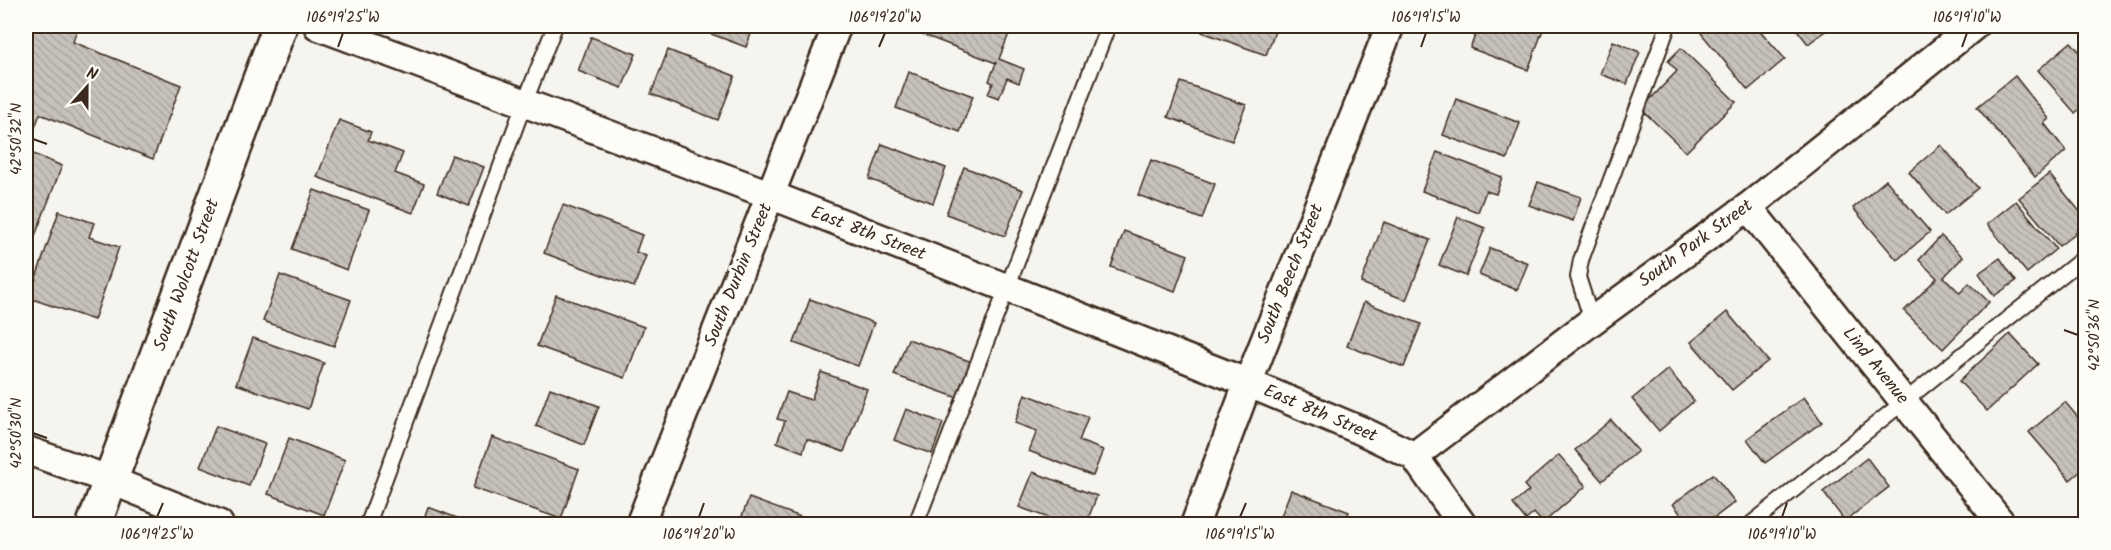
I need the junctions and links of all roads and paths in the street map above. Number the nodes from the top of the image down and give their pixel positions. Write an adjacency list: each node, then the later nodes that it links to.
1 (280, 26): 19 (main road, South Wolcott Street)
2 (318, 26): 9 (street, East 8th Street)
3 (555, 26): 9 (lane)
4 (837, 26): 10 (street, South Durbin Street)
5 (1108, 26): 13 (lane)
6 (1390, 26): 15 (street, South Beech Street)
7 (1668, 26): 14 (lane)
8 (1974, 26): 11 (street, South Park Street)
9 (524, 104): 10 (street, East 8th Street); 22 (lane)
10 (771, 195): 13 (street, East 8th Street); 23 (street, South Durbin Street)
11 (1748, 207): 14 (street, South Park Street); 16 (street, Lind Avenue)
12 (2085, 256): 16 (lane)
13 (1007, 288): 15 (street, East 8th Street); 24 (lane)
14 (1592, 321): 18 (street, South Park Street)
15 (1248, 383): 18 (street, East 8th Street); 25 (street, South Beech Street)
16 (1904, 402): 27 (lane); 28 (street, Lind Avenue)
17 (26, 450): 19 (street)
18 (1414, 456): 26 (street)
19 (110, 480): 20 (main road, South Wolcott Street); 21 (street)
20 (94, 525)
21 (219, 525)
22 (369, 525)
23 (640, 525)
24 (916, 525)
25 (1195, 525)
26 (1462, 525)
27 (1751, 525)
28 (2002, 525)

